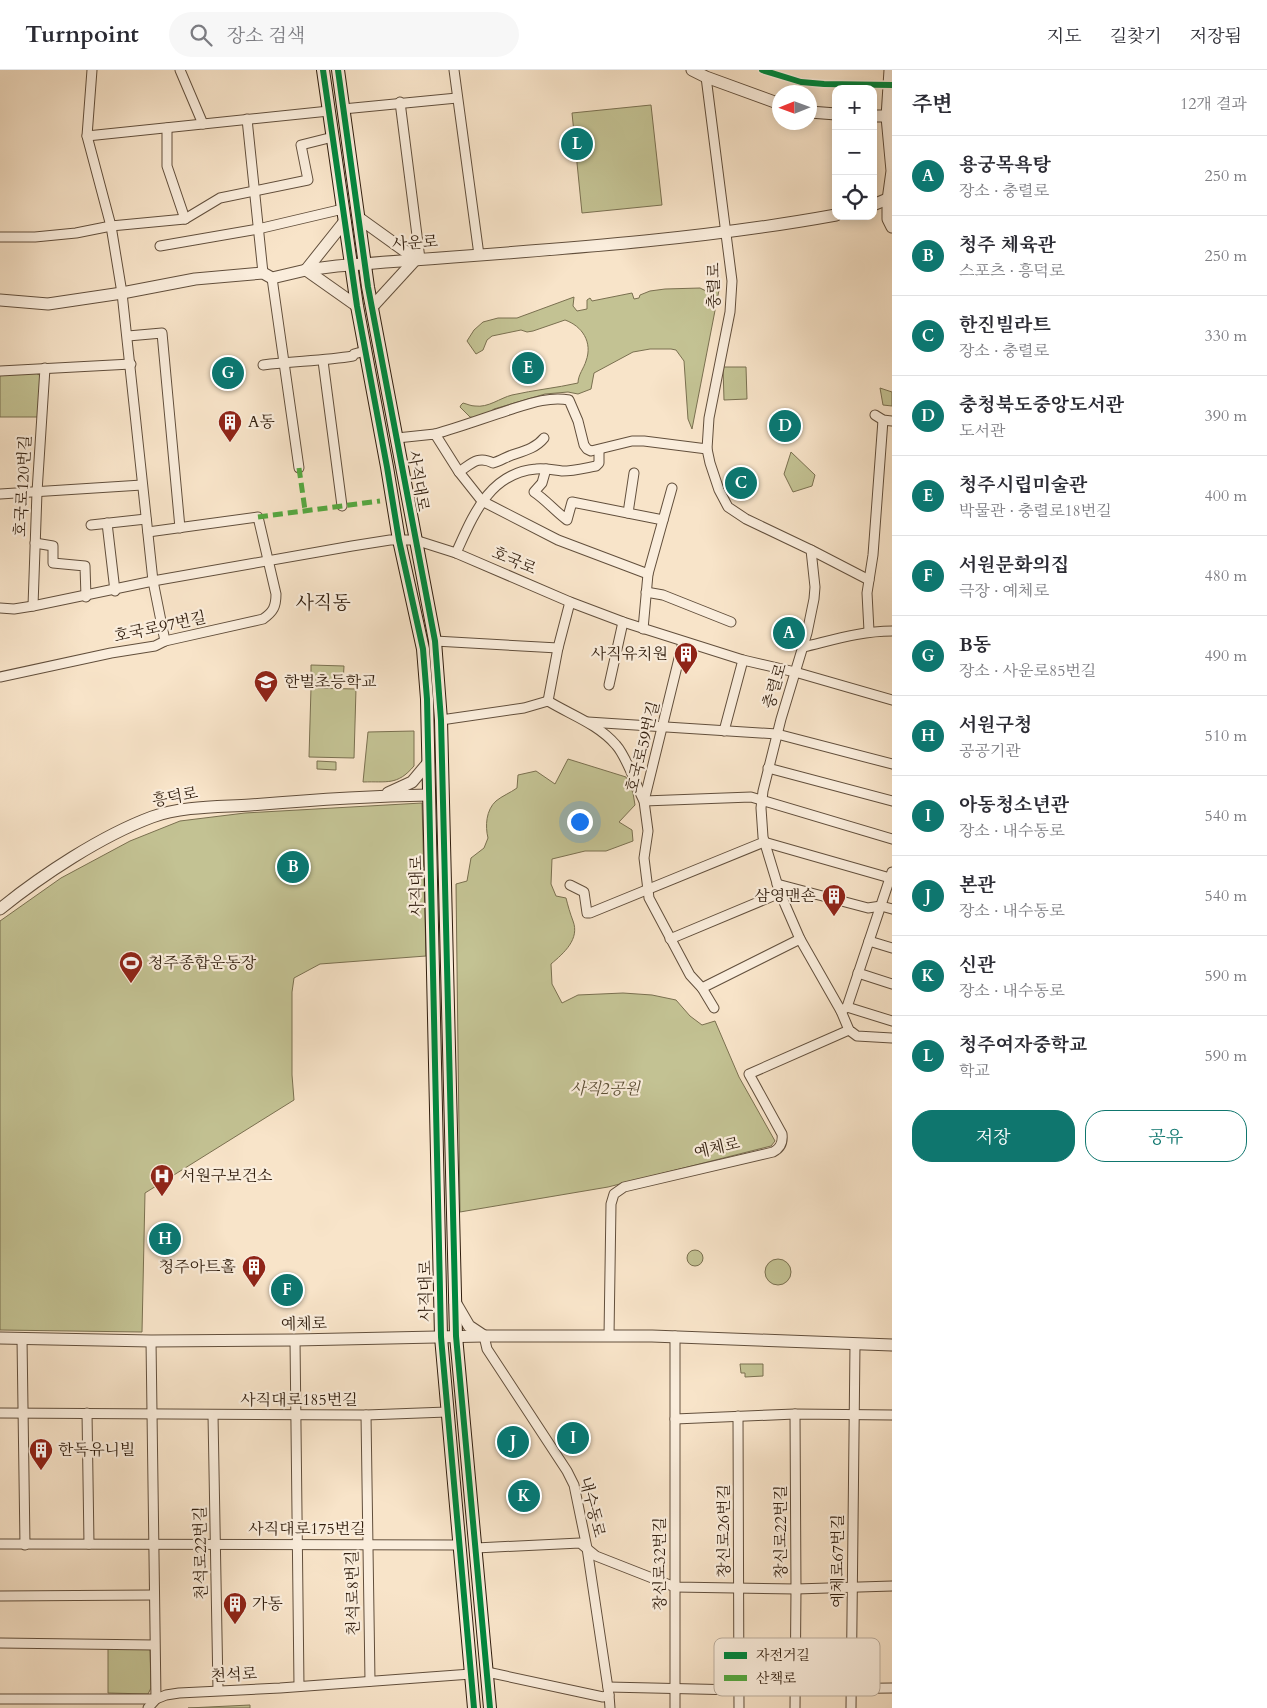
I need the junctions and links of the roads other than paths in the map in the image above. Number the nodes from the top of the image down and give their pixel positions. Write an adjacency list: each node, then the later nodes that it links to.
1 (92, 70): 21 (street)
2 (180, 70): 19 (street)
3 (324, 70): 13 (main road, 사직대로)
4 (338, 70): 12 (main road, 사직대로)
5 (454, 70): 9 (street)
6 (692, 70): 8 (street)
7 (890, 70): 17 (street)
8 (706, 77): 10 (street); 33 (street, 충렬로)
9 (457, 98): 11 (street); 36 (street)
10 (772, 101)
11 (400, 102): 12 (street); 37 (street)
12 (343, 109): 28 (main road, 사직대로)
13 (329, 111): 18 (street); 22 (main road, 사직대로)
14 (817, 113): 15 (street)
15 (832, 114)
16 (877, 116): 17 (street)
17 (890, 116): 24 (street)
18 (247, 119): 19 (street); 23 (street)
19 (203, 124): 20 (street)
20 (167, 128): 21 (street); 29 (street)
21 (87, 136): 30 (street)
22 (333, 137): 23 (street); 26 (main road, 사직대로)
23 (254, 192): 29 (street); 32 (street)
24 (891, 199): 25 (street); 31 (street)
25 (877, 204)
26 (344, 215): 32 (street); 39 (main road, 사직대로); 40 (street)
27 (832, 216): 33 (street, 사운로)
28 (359, 218): 37 (street); 38 (main road, 사직대로)
29 (185, 219): 30 (street)
30 (111, 226): 34 (street); 42 (street)
31 (892, 227)
32 (258, 229): 35 (street); 41 (street)
33 (726, 232): 36 (street, 사운로); 58 (street, 충렬로)
34 (0, 237)
35 (160, 246)
36 (478, 255): 37 (street, 사운로)
37 (418, 259): 38 (street, 사운로); 45 (street)
38 (365, 263): 39 (street, 사운로); 45 (main road, 사직대로)
39 (351, 265): 40 (street, 사운로); 44 (main road, 사직대로)
40 (306, 270): 41 (street, 사운로); 44 (street)
41 (268, 275): 42 (street, 사운로); 49 (street)
42 (122, 293): 43 (street, 사운로); 46 (street)
43 (0, 300)
44 (357, 306): 47 (main road, 사직대로)
45 (372, 308): 56 (main road, 사직대로)
46 (128, 336): 50 (street); 75 (street)
47 (365, 351): 48 (street); 77 (main road, 사직대로)
48 (322, 361): 49 (street); 69 (street)
49 (284, 362): 51 (street); 60 (street)
50 (130, 364): 52 (street); 64 (street)
51 (263, 366)
52 (44, 368): 53 (street); 66 (street, 호국로120번길)
53 (0, 371)
54 (883, 419): 84 (street)
55 (435, 434): 56 (street); 59 (street); 62 (street)
56 (397, 438): 78 (main road, 사직대로)
57 (544, 438): 62 (street)
58 (707, 449): 59 (street); 80 (street, 충렬로)
59 (599, 450): 61 (street)
60 (299, 468)
61 (546, 469): 68 (street); 70 (street)
62 (459, 472): 68 (street)
63 (634, 473): 70 (street)
64 (142, 485): 66 (street); 71 (street)
65 (672, 488): 72 (street)
66 (37, 492): 67 (street); 79 (street, 호국로120번길)
67 (0, 494)
68 (482, 501): 81 (street); 83 (street)
69 (342, 506)
70 (628, 513): 72 (street)
71 (146, 519): 73 (street); 76 (street)
72 (663, 520): 83 (street)
73 (107, 523): 74 (street); 86 (street)
74 (91, 525)
75 (180, 528): 76 (street); 82 (street)
76 (148, 532): 85 (street)
77 (399, 540): 78 (street, 호국로); 82 (street, 호국로); 113 (main road, 사직대로)
78 (415, 540): 81 (street, 호국로); 98 (main road, 사직대로)
79 (36, 543): 88 (street); 90 (street, 호국로120번길)
80 (811, 550): 84 (street); 100 (street, 충렬로)
81 (456, 553): 89 (street, 호국로)
82 (268, 561): 85 (street, 호국로); 97 (street, 호국로97번길)
83 (648, 574): 87 (street)
84 (869, 580): 95 (street)
85 (153, 581): 86 (street, 호국로); 97 (street)
86 (115, 590): 88 (street, 호국로)
87 (646, 592): 93 (street); 94 (street)
88 (86, 597): 90 (street, 호국로)
89 (570, 602): 92 (street, 호국로); 101 (street)
90 (33, 606): 91 (street, 호국로)
91 (0, 608)
92 (623, 622): 94 (street, 호국로); 105 (street)
93 (731, 622)
94 (643, 629): 99 (street, 호국로)
95 (869, 631): 96 (street); 100 (street)
96 (892, 631)
97 (165, 641): 104 (street, 호국로97번길)
98 (435, 642): 101 (street); 108 (main road, 사직대로)
99 (684, 642): 102 (street, 호국로); 110 (street, 호국로59번길)
100 (803, 647): 103 (street, 충렬로)
101 (558, 648): 107 (street)
102 (743, 660): 103 (street, 호국로); 111 (street)
103 (795, 672): 106 (street, 호국로); 112 (street, 충렬로)
104 (0, 677)
105 (609, 685)
106 (892, 696)
107 (548, 701): 108 (street); 109 (street)
108 (441, 720): 143 (main road, 사직대로)
109 (588, 722): 110 (street); 120 (street)
110 (663, 727): 111 (street); 120 (street, 호국로59번길)
111 (724, 731): 112 (street)
112 (777, 734): 114 (street); 115 (street, 충렬로)
113 (428, 763): 116 (main road, 사직대로); 117 (street)
114 (892, 764)
115 (768, 768): 118 (street, 충렬로); 119 (street)
116 (428, 795): 117 (street, 흥덕로); 148 (main road, 사직대로)
117 (382, 796): 129 (street, 흥덕로)
118 (762, 800): 120 (street); 121 (street); 122 (street, 충렬로)
119 (892, 801)
120 (644, 802): 126 (street, 호국로59번길)
121 (892, 839)
122 (764, 842): 123 (street); 124 (street, 충렬로); 126 (street)
123 (891, 875): 128 (street)
124 (777, 884): 127 (street, 충렬로); 128 (street)
125 (570, 885): 126 (street)
126 (648, 889): 131 (street, 호국로59번길)
127 (780, 893): 131 (street); 132 (street, 충렬로)
128 (881, 906): 130 (street); 133 (street)
129 (0, 909)
130 (892, 909)
131 (670, 939): 137 (street, 호국로59번길)
132 (800, 939): 137 (street); 139 (street, 충렬로)
133 (869, 941): 134 (street); 135 (street)
134 (892, 948)
135 (858, 974): 136 (street); 139 (street)
136 (892, 984)
137 (702, 988): 138 (street, 호국로59번길)
138 (714, 1008)
139 (844, 1009): 140 (street); 141 (street, 충렬로)
140 (892, 1020)
141 (852, 1032): 142 (street); 146 (street, 예체로)
142 (892, 1038)
143 (455, 1302): 144 (main road, 사직대로); 145 (street)
144 (456, 1336): 145 (street, 예체로); 148 (street, 예체로); 176 (main road, 사직대로)
145 (484, 1336): 146 (street, 예체로); 177 (street, 내수동로)
146 (609, 1336): 147 (street, 예체로)
147 (675, 1336): 153 (street, 예체로); 167 (street)
148 (441, 1337): 151 (street, 예체로); 155 (main road, 사직대로)
149 (0, 1338): 150 (street, 예체로)
150 (22, 1339): 152 (street, 예체로); 157 (street)
151 (295, 1340): 152 (street, 예체로); 160 (street)
152 (151, 1342): 159 (street)
153 (855, 1345): 154 (street, 예체로); 164 (street, 예체로67번길)
154 (892, 1345)
155 (447, 1412): 163 (street, 사직대로185번길); 175 (main road, 사직대로)
156 (0, 1413): 157 (street, 사직대로185번길)
157 (23, 1413): 158 (street, 사직대로185번길); 174 (street)
158 (87, 1413): 159 (street, 사직대로185번길); 169 (street)
159 (151, 1414): 162 (street, 사직대로185번길); 170 (street)
160 (295, 1414): 162 (street, 사직대로185번길); 163 (street, 사직대로185번길); 172 (street)
161 (795, 1414): 164 (street); 166 (street); 182 (street, 창신로22번길)
162 (213, 1415): 171 (street, 천석로22번길)
163 (366, 1415): 173 (street, 천석로8번길)
164 (854, 1415): 165 (street); 180 (street, 예체로67번길)
165 (892, 1415)
166 (738, 1416): 167 (street); 181 (street, 창신로26번길)
167 (676, 1419): 179 (street, 창신로32번길)
168 (0, 1544): 174 (street, 사직대로175번길)
169 (89, 1544): 170 (street, 사직대로175번길); 174 (street, 사직대로175번길)
170 (154, 1544): 171 (street, 사직대로175번길); 183 (street)
171 (216, 1544): 172 (street, 사직대로175번길); 196 (street, 천석로22번길)
172 (298, 1544): 173 (street, 사직대로175번길); 193 (street)
173 (368, 1544): 175 (street, 사직대로175번길); 192 (street, 천석로8번길)
174 (25, 1545)
175 (459, 1545): 191 (main road, 사직대로)
176 (476, 1548): 177 (street); 190 (main road, 사직대로)
177 (587, 1548): 179 (street); 197 (street, 내수동로)
178 (892, 1586): 180 (street)
179 (675, 1587): 181 (street); 194 (street, 창신로32번길)
180 (853, 1587): 182 (street); 187 (street, 예체로67번길)
181 (739, 1588): 182 (street); 185 (street, 창신로26번길)
182 (796, 1588): 186 (street, 창신로22번길)
183 (153, 1595): 184 (street); 189 (street)
184 (1, 1596)
185 (739, 1638)
186 (796, 1638)
187 (852, 1638)
188 (2, 1643): 189 (street)
189 (154, 1645): 198 (street)
190 (487, 1672): 197 (street); 203 (main road, 사직대로)
191 (471, 1674): 192 (street, 천석로); 202 (main road, 사직대로)
192 (370, 1681): 193 (street, 천석로)
193 (299, 1686): 196 (street, 천석로)
194 (675, 1688): 195 (street); 197 (street); 205 (street, 창신로32번길)
195 (714, 1689)
196 (218, 1690): 198 (street, 천석로)
197 (608, 1691): 204 (street, 내수동로)
198 (156, 1700): 200 (street, 천석로); 201 (street)
199 (2, 1702): 200 (street, 천석로)
200 (52, 1703)
201 (148, 1708)
202 (474, 1708)
203 (490, 1708)
204 (610, 1708)
205 (675, 1708)

